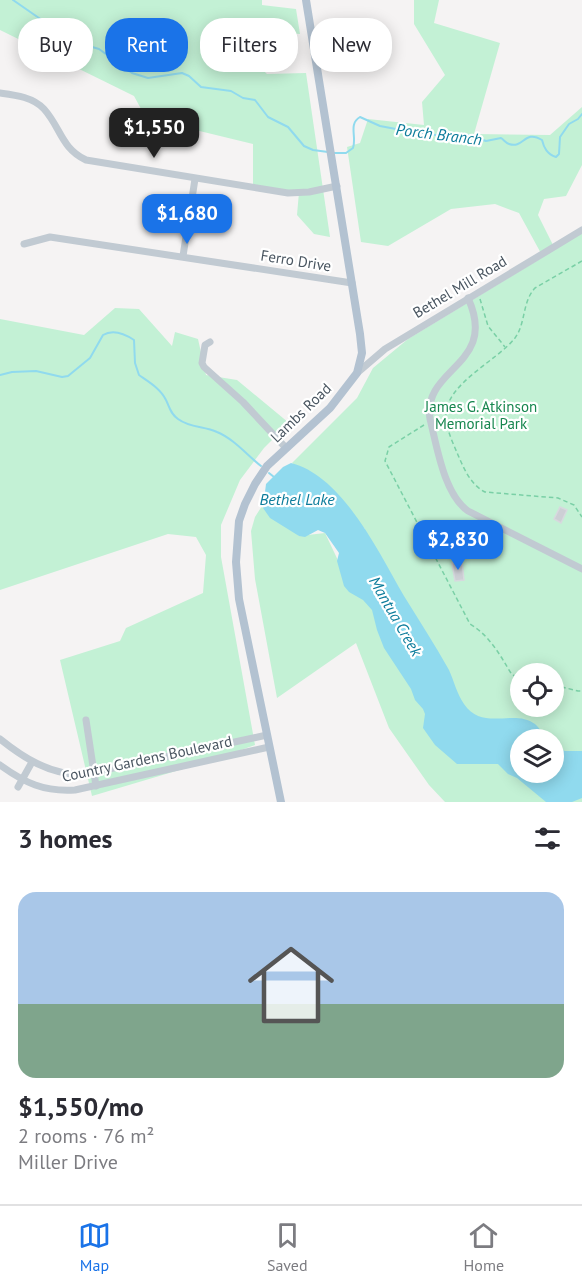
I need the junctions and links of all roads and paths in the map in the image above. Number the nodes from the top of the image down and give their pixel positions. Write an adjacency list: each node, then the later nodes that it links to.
1 (306, 0): 4 (main road, Lambs Road)
2 (0, 93): 3 (street)
3 (195, 179): 4 (street); 7 (street)
4 (337, 186): 9 (main road, Lambs Road)
5 (582, 230): 10 (street, Bethel Mill Road)
6 (24, 244): 7 (street, Ferro Drive)
7 (183, 256): 9 (street, Ferro Drive)
8 (582, 261): 13 (path)
9 (352, 283): 14 (main road, Lambs Road)
10 (477, 293): 11 (street, Bethel Mill Road); 13 (path)
11 (468, 298): 14 (street, Bethel Mill Road); 15 (street)
12 (210, 342): 16 (street)
13 (506, 347): 17 (path)
14 (357, 373): 16 (main road, Lambs Road)
15 (430, 419): 18 (street); 19 (path)
16 (286, 448): 23 (main road, Lambs Road)
17 (582, 517)
18 (582, 569)
19 (510, 670)
20 (564, 688): 21 (path)
21 (582, 691)
22 (86, 720): 28 (street)
23 (267, 735): 25 (main road, Lambs Road); 28 (street, Country Gardens Boulevard)
24 (0, 739): 26 (street, Country Gardens Boulevard)
25 (269, 747): 30 (street, Country Gardens Boulevard); 31 (main road, Lambs Road)
26 (32, 762): 28 (street, Country Gardens Boulevard); 29 (street)
27 (0, 765): 29 (street, Country Gardens Boulevard)
28 (94, 772): 30 (street)
29 (20, 784): 30 (street, Country Gardens Boulevard)
30 (96, 786)
31 (281, 802)

